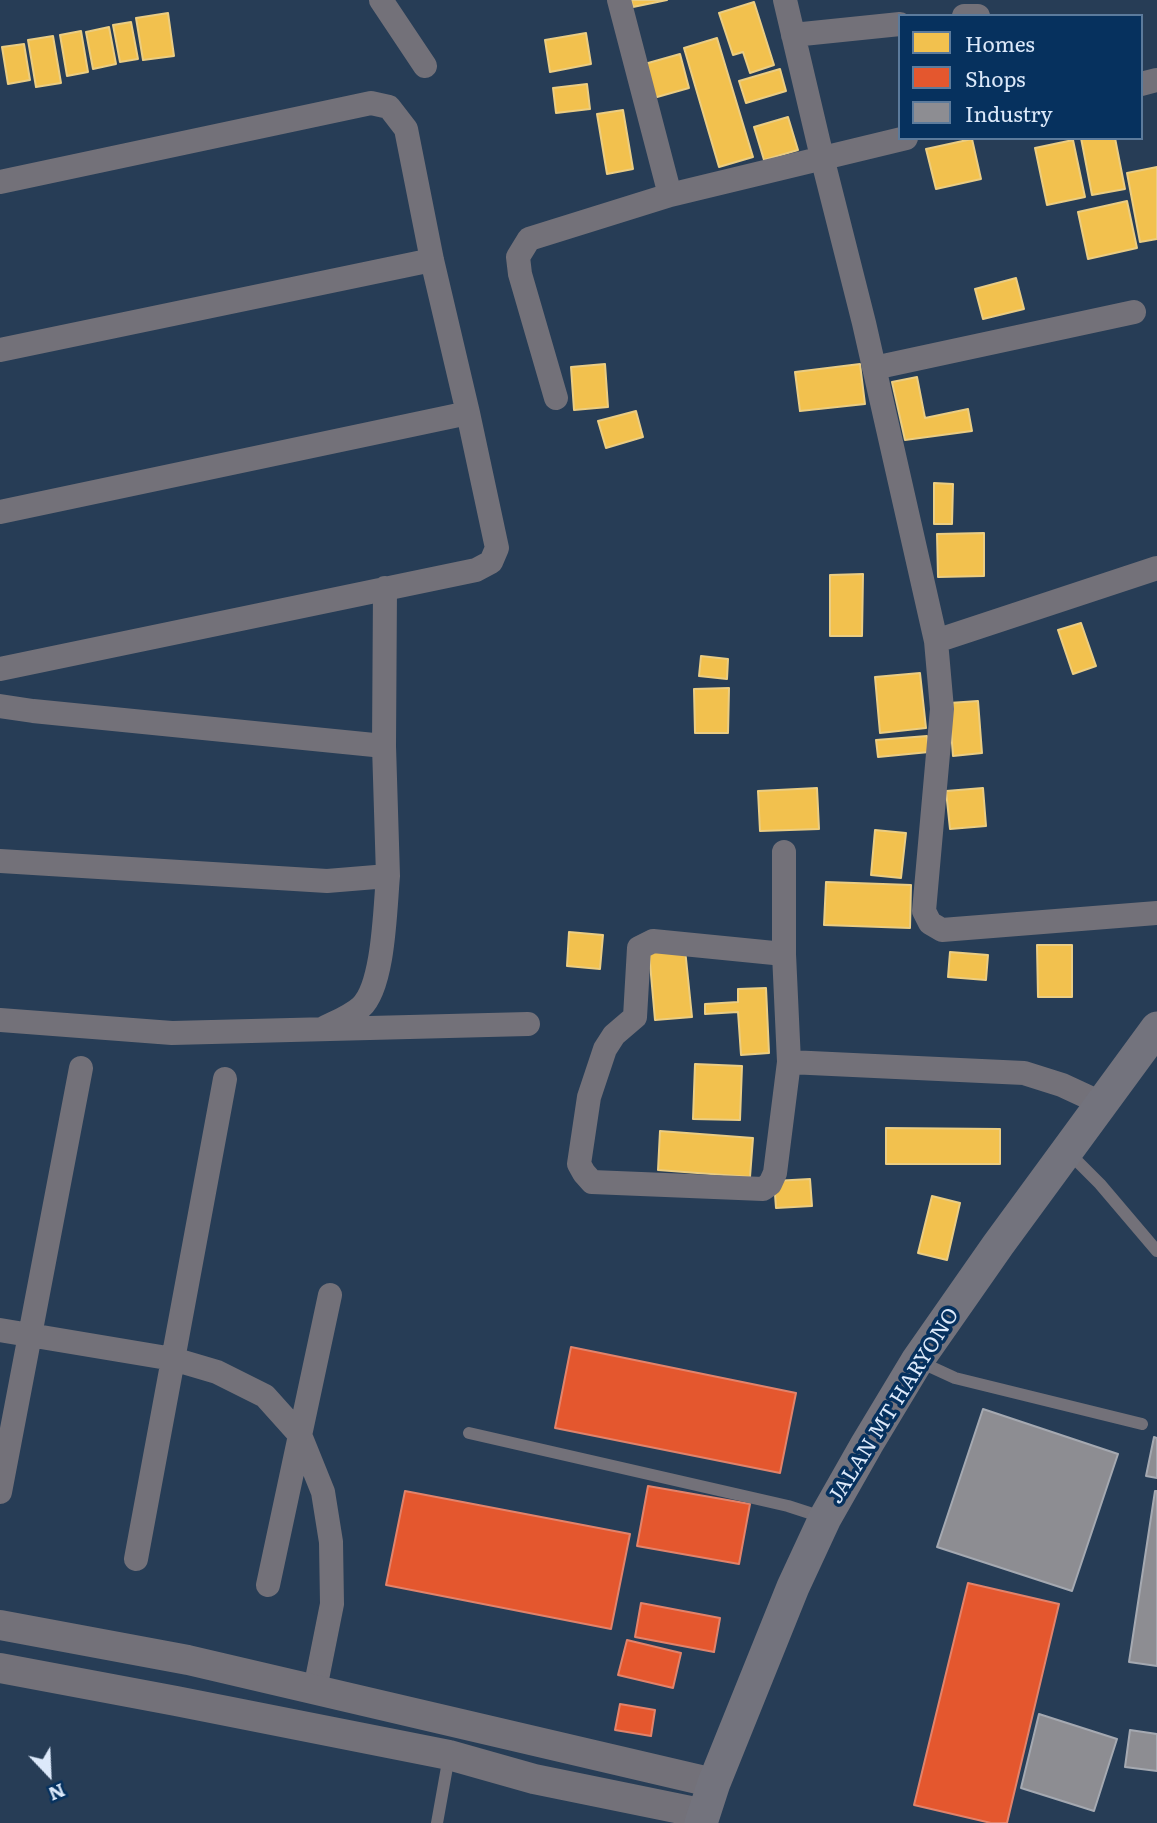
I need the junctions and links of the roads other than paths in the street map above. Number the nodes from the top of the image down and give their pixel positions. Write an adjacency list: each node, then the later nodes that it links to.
1 (381, 0): 6 (street)
2 (620, 0): 10 (street)
3 (785, 0): 5 (street)
4 (898, 24): 5 (street)
5 (793, 35): 8 (street)
6 (425, 66)
7 (898, 140): 8 (street)
8 (822, 157): 10 (street); 14 (street)
9 (0, 182): 11 (street)
10 (670, 195): 15 (street)
11 (432, 260): 13 (street); 16 (street)
12 (1134, 312): 14 (street)
13 (0, 351)
14 (874, 368): 20 (street)
15 (556, 398)
16 (468, 413): 17 (street); 19 (street)
17 (0, 512)
18 (1157, 568): 20 (street)
19 (385, 588): 21 (street); 23 (street)
20 (936, 641): 27 (street)
21 (0, 669)
22 (0, 706): 23 (street)
23 (384, 746): 26 (street)
24 (784, 852): 28 (street)
25 (0, 861): 26 (street)
26 (387, 876): 31 (street)
27 (1157, 913)
28 (785, 954): 33 (street); 33 (street)
29 (0, 1020): 31 (street)
30 (528, 1024): 31 (street)
31 (324, 1028)
32 (1157, 1028): 36 (main road, JALAN MT HARYONO)
33 (789, 1062): 36 (street)
34 (81, 1068): 41 (street)
35 (225, 1079): 42 (street)
36 (1103, 1104): 37 (main road, JALAN MT HARYONO)
37 (1068, 1151): 38 (lane); 43 (main road, JALAN MT HARYONO)
38 (1157, 1251)
39 (330, 1295): 46 (street)
40 (0, 1330): 41 (street)
41 (30, 1336): 42 (street); 47 (street)
42 (173, 1359): 46 (street); 49 (street)
43 (917, 1361): 44 (lane); 48 (main road, JALAN MT HARYONO)
44 (1142, 1424)
45 (469, 1433): 48 (lane)
46 (300, 1435): 50 (street); 53 (street)
47 (0, 1492)
48 (825, 1518): 55 (main road, JALAN MT HARYONO)
49 (136, 1559)
50 (268, 1585)
51 (0, 1625): 53 (street)
52 (0, 1668): 54 (street)
53 (314, 1689): 55 (street)
54 (449, 1755): 55 (street); 56 (lane)
55 (707, 1807)
56 (437, 1823)

